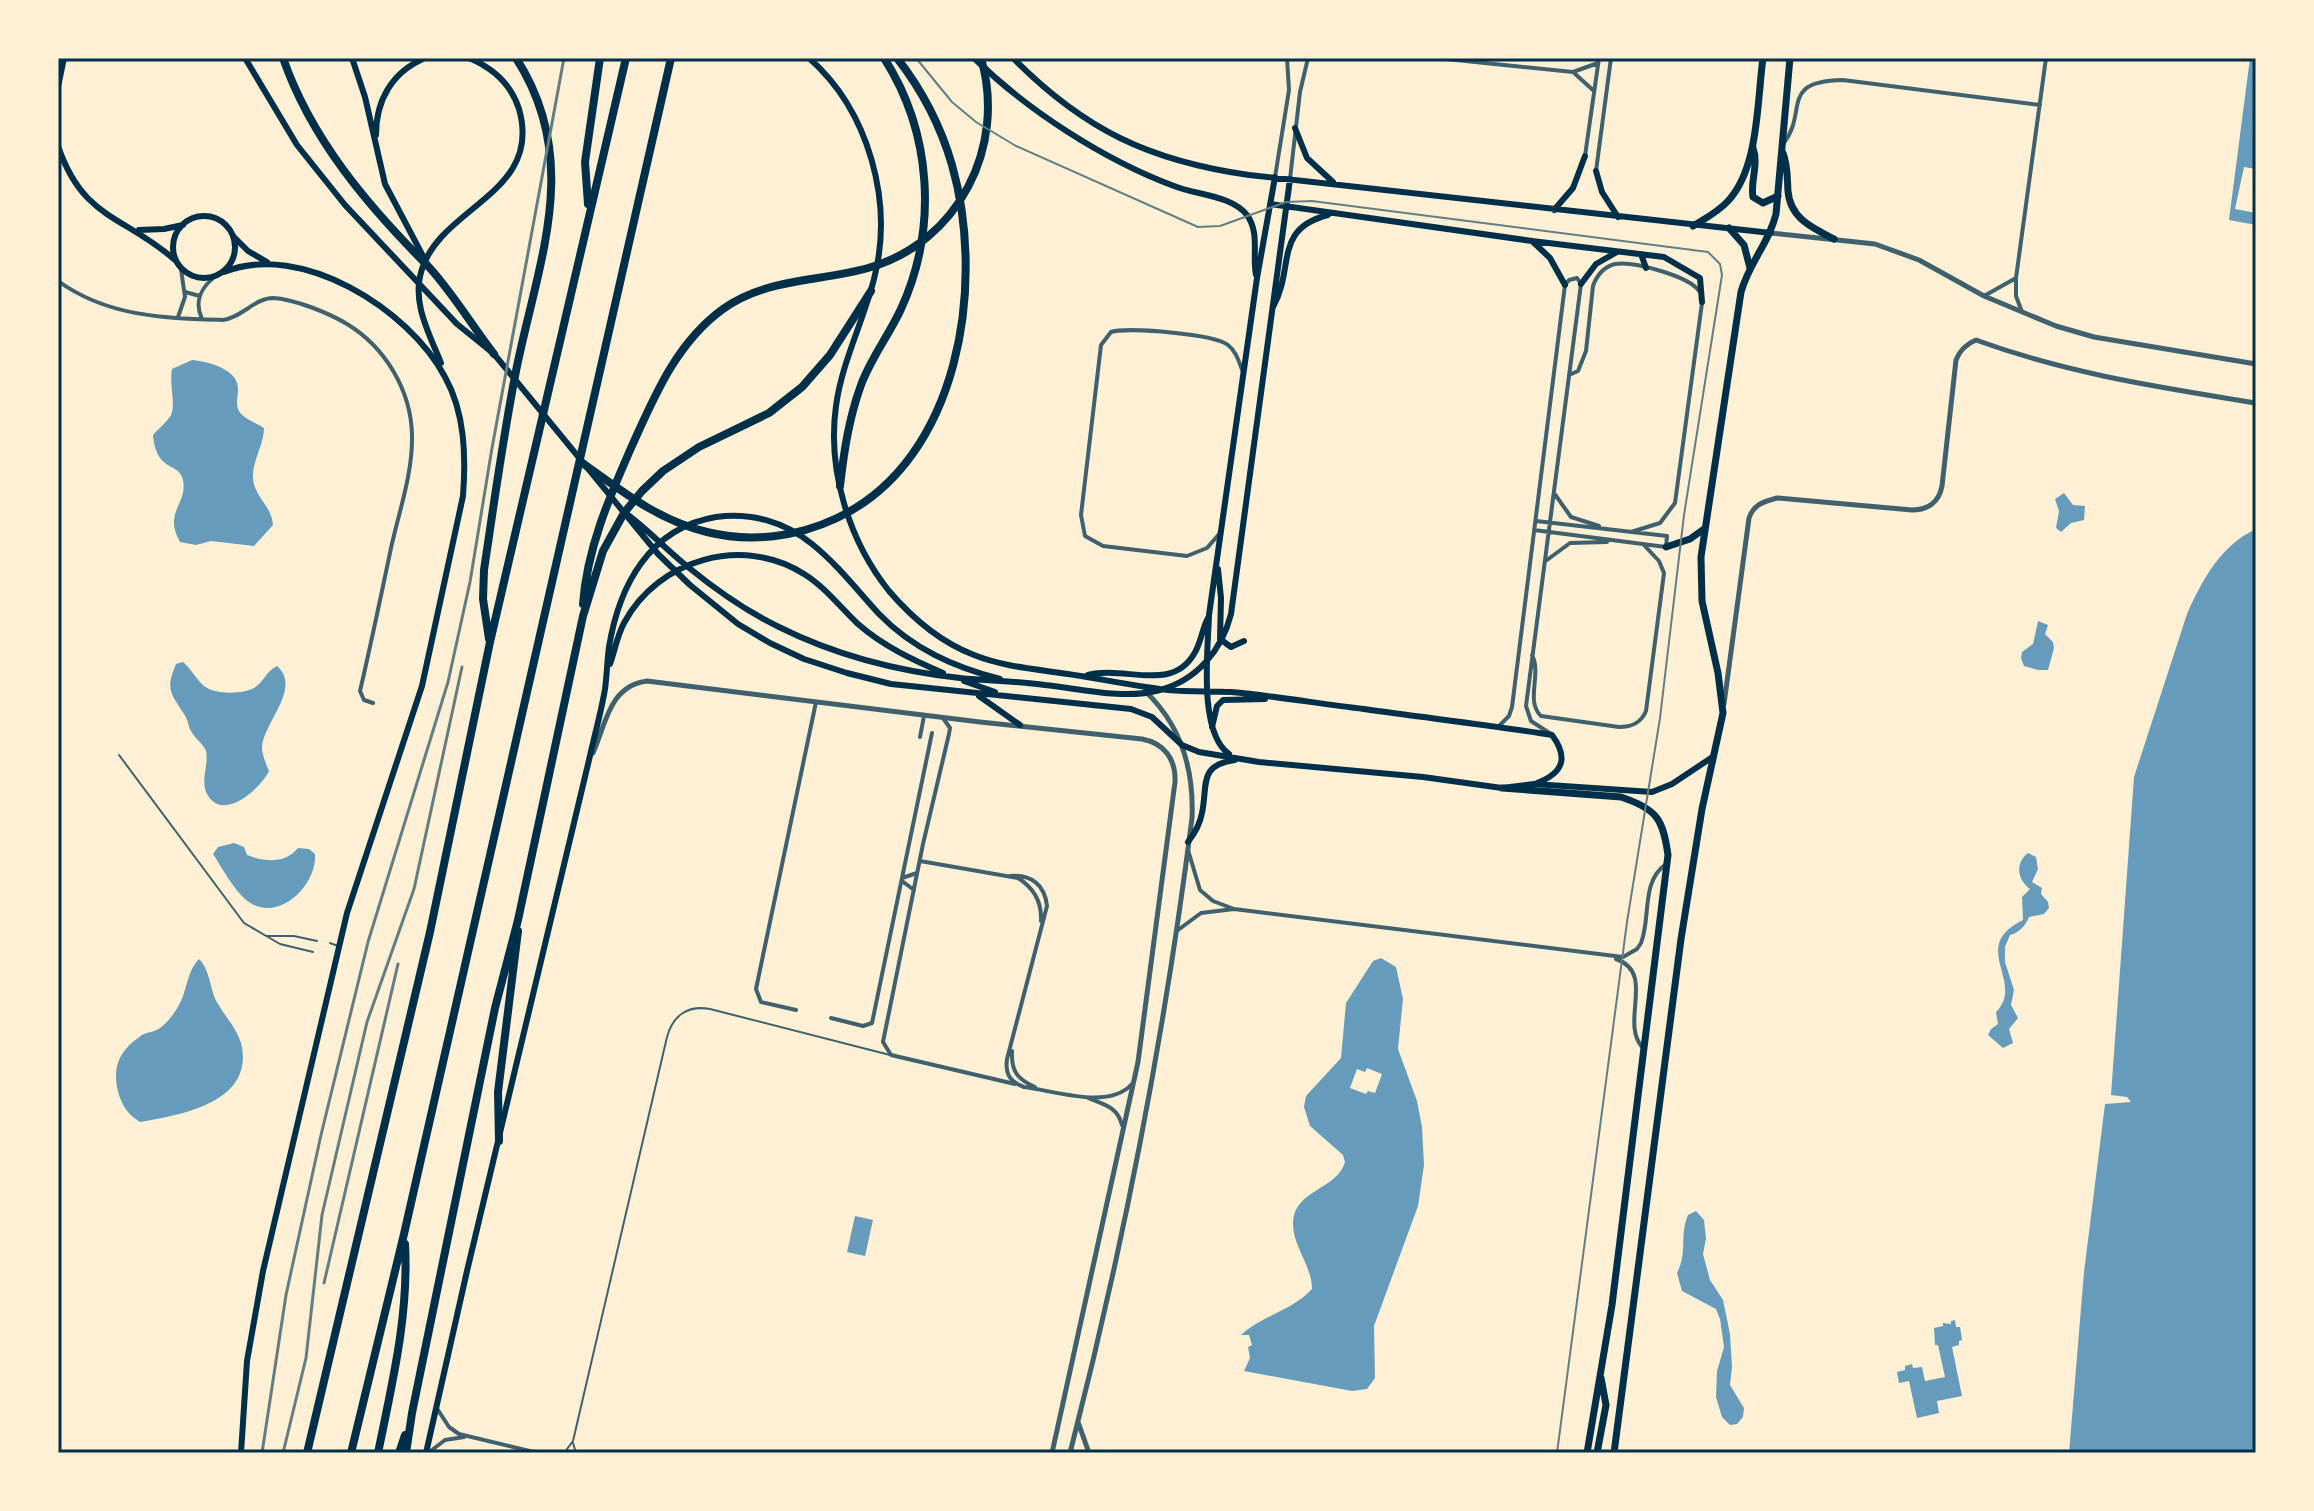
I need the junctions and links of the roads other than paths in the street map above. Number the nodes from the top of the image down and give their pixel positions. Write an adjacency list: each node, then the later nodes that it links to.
1 (64, 58): 26 (main road)
2 (245, 58): 78 (main road)
3 (283, 58): 58 (highway)
4 (352, 58): 33 (main road)
5 (425, 58): 33 (main road)
6 (469, 58): 82 (main road)
7 (516, 58): 104 (highway)
8 (600, 58): 43 (highway)
9 (626, 58): 43 (highway)
10 (671, 58): 161 (highway)
11 (809, 58): 69 (main road)
12 (884, 58): 85 (highway)
13 (897, 58): 84 (highway)
14 (974, 58): 64 (main road)
15 (981, 58): 102 (highway)
16 (1013, 58): 36 (main road)
17 (1287, 58): 36 (street)
18 (1308, 58): 29 (street)
19 (1436, 58): 25 (street)
20 (1611, 58): 35 (street)
21 (1763, 58): 31 (main road)
22 (1790, 58): 32 (main road)
23 (2046, 58): 28 (street)
24 (1598, 60): 25 (street); 27 (street)
25 (1573, 72): 27 (street)
26 (58, 87)
27 (1594, 91): 34 (street)
28 (2040, 105): 32 (street); 65 (street)
29 (1295, 128): 37 (street); 38 (main road)
30 (58, 146): 49 (main road)
31 (1752, 146): 39 (main road); 47 (main road)
32 (1782, 147): 39 (main road); 52 (main road)
33 (376, 150): 58 (main road)
34 (1585, 156): 42 (main road)
35 (1596, 171): 45 (main road)
36 (1275, 177): 37 (main road); 40 (main road)
37 (1290, 179): 38 (main road); 41 (main road)
38 (1336, 184): 42 (main road)
39 (1778, 196): 50 (main road)
40 (1270, 204): 41 (main road); 64 (main road)
41 (1285, 207): 44 (main road); 74 (main road)
42 (1554, 210): 45 (main road)
43 (589, 211): 104 (highway)
44 (1333, 214): 53 (main road); 74 (main road)
45 (1618, 217): 47 (main road)
46 (183, 225): 49 (main road); 51 (main road); 56 (main road)
47 (1693, 226): 48 (main road)
48 (1729, 228): 50 (main road); 60 (main road)
49 (135, 230): 56 (main road)
50 (1771, 233): 52 (street); 60 (main road)
51 (234, 237): 57 (main road); 62 (main road)
52 (1834, 239): 72 (street)
53 (1532, 241): 54 (main road); 68 (main road)
54 (1617, 252): 55 (main road); 67 (main road)
55 (1641, 254): 59 (main road); 73 (main road)
56 (176, 261): 61 (main road)
57 (274, 265): 62 (main road); 82 (main road)
58 (427, 265): 78 (highway)
59 (1646, 268): 73 (street); 81 (street)
60 (1750, 268): 90 (main road)
61 (181, 269): 63 (main road); 70 (street)
62 (224, 272): 63 (main road)
63 (216, 276): 71 (street)
64 (1257, 278): 80 (main road)
65 (2016, 278): 72 (street); 75 (street)
66 (58, 281): 76 (street)
67 (1581, 284): 68 (street); 81 (street)
68 (1565, 285): 88 (street)
69 (871, 291): 85 (main road); 102 (highway)
70 (185, 292): 71 (street); 76 (street)
71 (200, 296): 77 (street)
72 (1984, 296): 75 (street)
73 (1702, 302): 95 (street)
74 (1271, 310): 108 (main road)
75 (2022, 313): 79 (street)
76 (178, 317): 77 (street)
77 (202, 319): 115 (street)
78 (494, 354): 84 (main road)
79 (2256, 364)
80 (1244, 373): 93 (main road); 93 (street)
81 (1569, 375): 86 (street)
82 (446, 378): 145 (main road)
83 (2256, 403): 116 (street)
84 (581, 462): 87 (main road)
85 (840, 486): 107 (main road)
86 (1554, 493): 89 (street); 91 (street)
87 (619, 509): 108 (main road); 111 (main road)
88 (1536, 521): 89 (street); 92 (street)
89 (1550, 523): 91 (street); 94 (street)
90 (1705, 528): 98 (main road); 116 (main road)
91 (1605, 529): 95 (street)
92 (1534, 530): 94 (street); 120 (street)
93 (1221, 531): 100 (main road)
94 (1549, 532): 96 (street); 99 (street)
95 (1631, 532): 98 (street)
96 (1614, 541): 97 (street); 99 (street)
97 (1643, 544): 98 (street); 105 (street)
98 (1666, 547)
99 (1545, 561): 105 (street)
100 (1217, 562): 101 (main road); 103 (main road)
101 (1209, 615): 107 (main road); 110 (main road)
102 (583, 616): 140 (highway)
103 (1244, 641)
104 (490, 642): 170 (highway)
105 (1532, 655): 123 (street)
106 (607, 671): 108 (main road); 112 (main road); 130 (main road)
107 (1085, 676): 109 (main road)
108 (1000, 679)
109 (1136, 684): 110 (main road); 125 (street)
110 (1209, 691): 113 (main road); 121 (main road)
111 (977, 694): 112 (main road); 119 (main road)
112 (1006, 696): 125 (main road)
113 (1272, 698): 120 (main road); 121 (main road)
114 (816, 702): 117 (street); 130 (street); 150 (street)
115 (373, 703)
116 (1723, 713): 127 (main road)
117 (924, 715): 118 (street); 124 (street)
118 (943, 718): 119 (street); 135 (street)
119 (1020, 725): 155 (street)
120 (1499, 726): 123 (main road)
121 (1211, 729): 128 (main road)
122 (932, 733): 137 (street)
123 (1552, 735): 131 (main road)
124 (920, 737)
125 (1182, 745): 128 (main road); 133 (street)
126 (119, 755): 142 (lane)
127 (1714, 756): 131 (main road); 183 (main road)
128 (1233, 757): 129 (main road)
129 (1243, 759): 132 (main road); 133 (main road)
130 (589, 760): 160 (main road)
131 (1534, 784): 132 (main road)
132 (1502, 788): 134 (main road)
133 (1188, 845): 139 (street); 141 (street)
134 (1668, 860): 149 (street); 153 (main road)
135 (920, 861): 136 (street); 152 (street)
136 (917, 873): 137 (street); 138 (street)
137 (902, 880): 138 (street); 151 (street)
138 (914, 890): 154 (street)
139 (1234, 909): 141 (street); 149 (street)
140 (518, 920): 160 (highway); 164 (highway)
141 (1175, 932): 165 (street)
142 (265, 936): 143 (lane); 146 (lane)
143 (317, 941)
144 (330, 943): 145 (lane)
145 (339, 946): 148 (main road)
146 (313, 952)
147 (328, 956): 148 (lane)
148 (336, 958): 169 (main road)
149 (1614, 958): 153 (street)
150 (796, 1010)
151 (831, 1018)
152 (1012, 1047): 156 (street); 157 (street)
153 (1642, 1047): 162 (main road)
154 (891, 1055): 156 (street); 167 (lane)
155 (1133, 1082): 158 (street); 159 (street)
156 (1015, 1084): 157 (street)
157 (1041, 1089): 158 (street)
158 (1086, 1097): 159 (street)
159 (1123, 1131): 179 (street)
160 (499, 1141): 163 (main road)
161 (404, 1234): 171 (highway); 172 (highway)
162 (1601, 1376): 168 (main road); 182 (main road)
163 (436, 1407): 166 (street); 175 (main road)
164 (412, 1413): 173 (highway); 174 (highway)
165 (1078, 1421): 180 (street); 181 (street)
166 (471, 1438): 175 (street); 176 (street)
167 (573, 1441): 177 (lane); 178 (lane)
168 (1586, 1452)
169 (241, 1453)
170 (307, 1453)
171 (351, 1453)
172 (378, 1453)
173 (399, 1453)
174 (406, 1453)
175 (427, 1453)
176 (538, 1453)
177 (564, 1453)
178 (576, 1453)
179 (1052, 1453)
180 (1070, 1453)
181 (1089, 1453)
182 (1597, 1453)
183 (1614, 1453)

